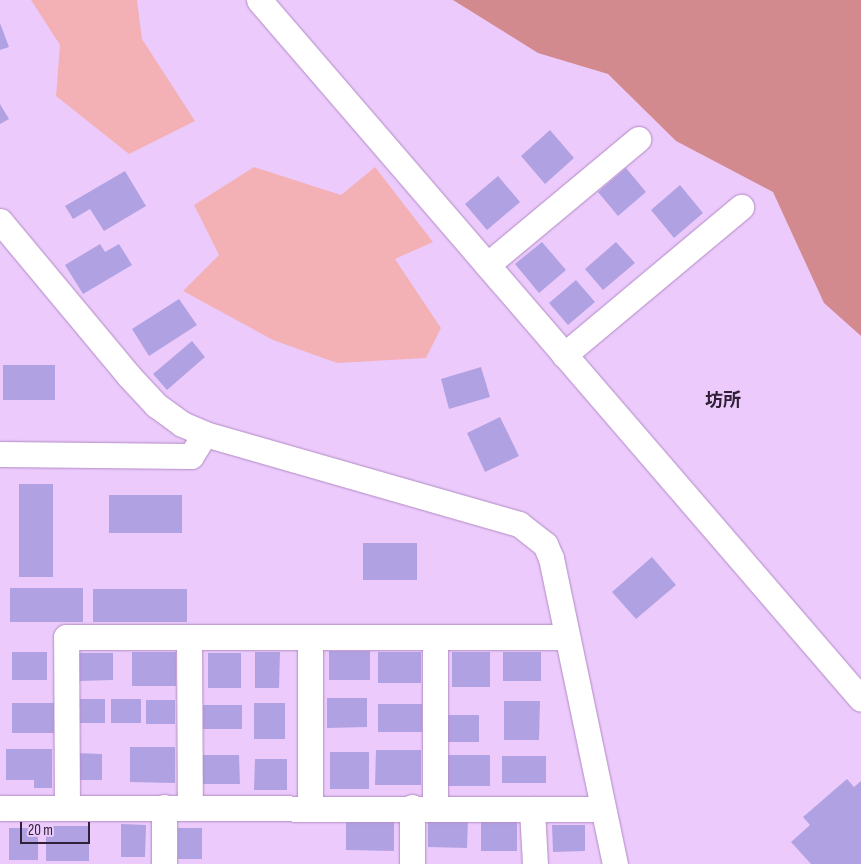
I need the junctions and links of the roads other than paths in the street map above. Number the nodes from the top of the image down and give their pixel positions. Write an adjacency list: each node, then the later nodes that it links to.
1 (259, 0): 5 (street)
2 (638, 138): 5 (street)
3 (741, 207): 6 (street)
4 (0, 220): 7 (street)
5 (487, 265): 6 (street)
6 (564, 356): 13 (street)
7 (205, 434): 8 (street); 12 (street)
8 (0, 454)
9 (189, 637): 10 (street); 16 (street); 18 (street)
10 (310, 637): 11 (street); 19 (street)
11 (435, 637): 12 (street); 14 (street)
12 (567, 637): 21 (street)
13 (861, 699)
14 (424, 807): 19 (street); 20 (street); 23 (street)
15 (0, 808): 16 (street)
16 (67, 808): 17 (street)
17 (164, 808): 18 (street); 22 (street)
18 (190, 808): 19 (street)
19 (310, 808)
20 (532, 808): 21 (street); 24 (street)
21 (603, 809): 25 (street)
22 (164, 864)
23 (412, 864)
24 (535, 864)
25 (615, 864)

